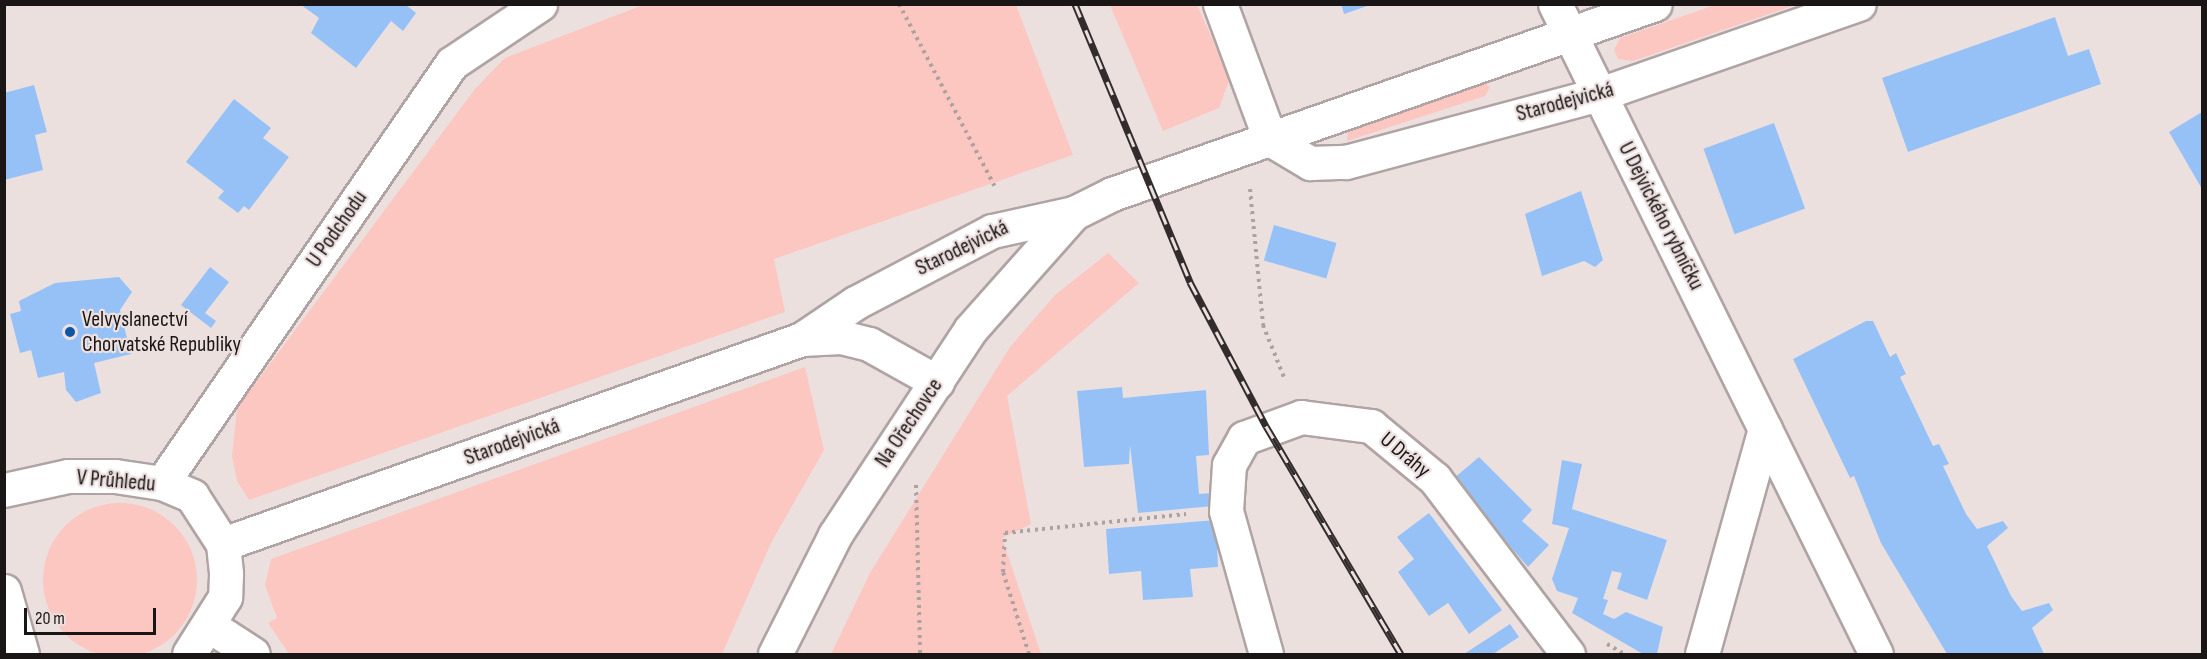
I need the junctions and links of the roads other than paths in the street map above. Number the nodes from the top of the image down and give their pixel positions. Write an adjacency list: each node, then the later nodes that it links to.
1 (540, 4): 13 (street, U Podchodu)
2 (1220, 4): 8 (street)
3 (1556, 4): 6 (street, U Dejvického rybníčku)
4 (1655, 4): 6 (street, Starodejvická)
5 (1859, 4): 7 (street, Starodejvická)
6 (1568, 35): 7 (street, U Dejvického rybníčku); 8 (street, Starodejvická)
7 (1600, 94): 8 (street, Starodejvická); 12 (street, U Dejvického rybníčku)
8 (1270, 139): 9 (street, Starodejvická)
9 (1074, 213): 10 (street, Starodejvická); 11 (street, Na Ořechovce)
10 (802, 339): 11 (street, Starodejvická); 15 (street, Starodejvická)
11 (937, 382): 21 (street, Na Ořechovce)
12 (1765, 429): 24 (street); 25 (street, U Dejvického rybníčku)
13 (162, 483): 14 (street, V Průhledu); 15 (street, V Průhledu)
14 (4, 490)
15 (223, 544): 17 (street)
16 (4, 591): 18 (street)
17 (210, 626): 19 (street); 20 (street)
18 (22, 654)
19 (189, 654)
20 (254, 654)
21 (775, 654)
22 (1266, 654): 23 (street, U Dráhy)
23 (1568, 654)
24 (1702, 654)
25 (1876, 654)

